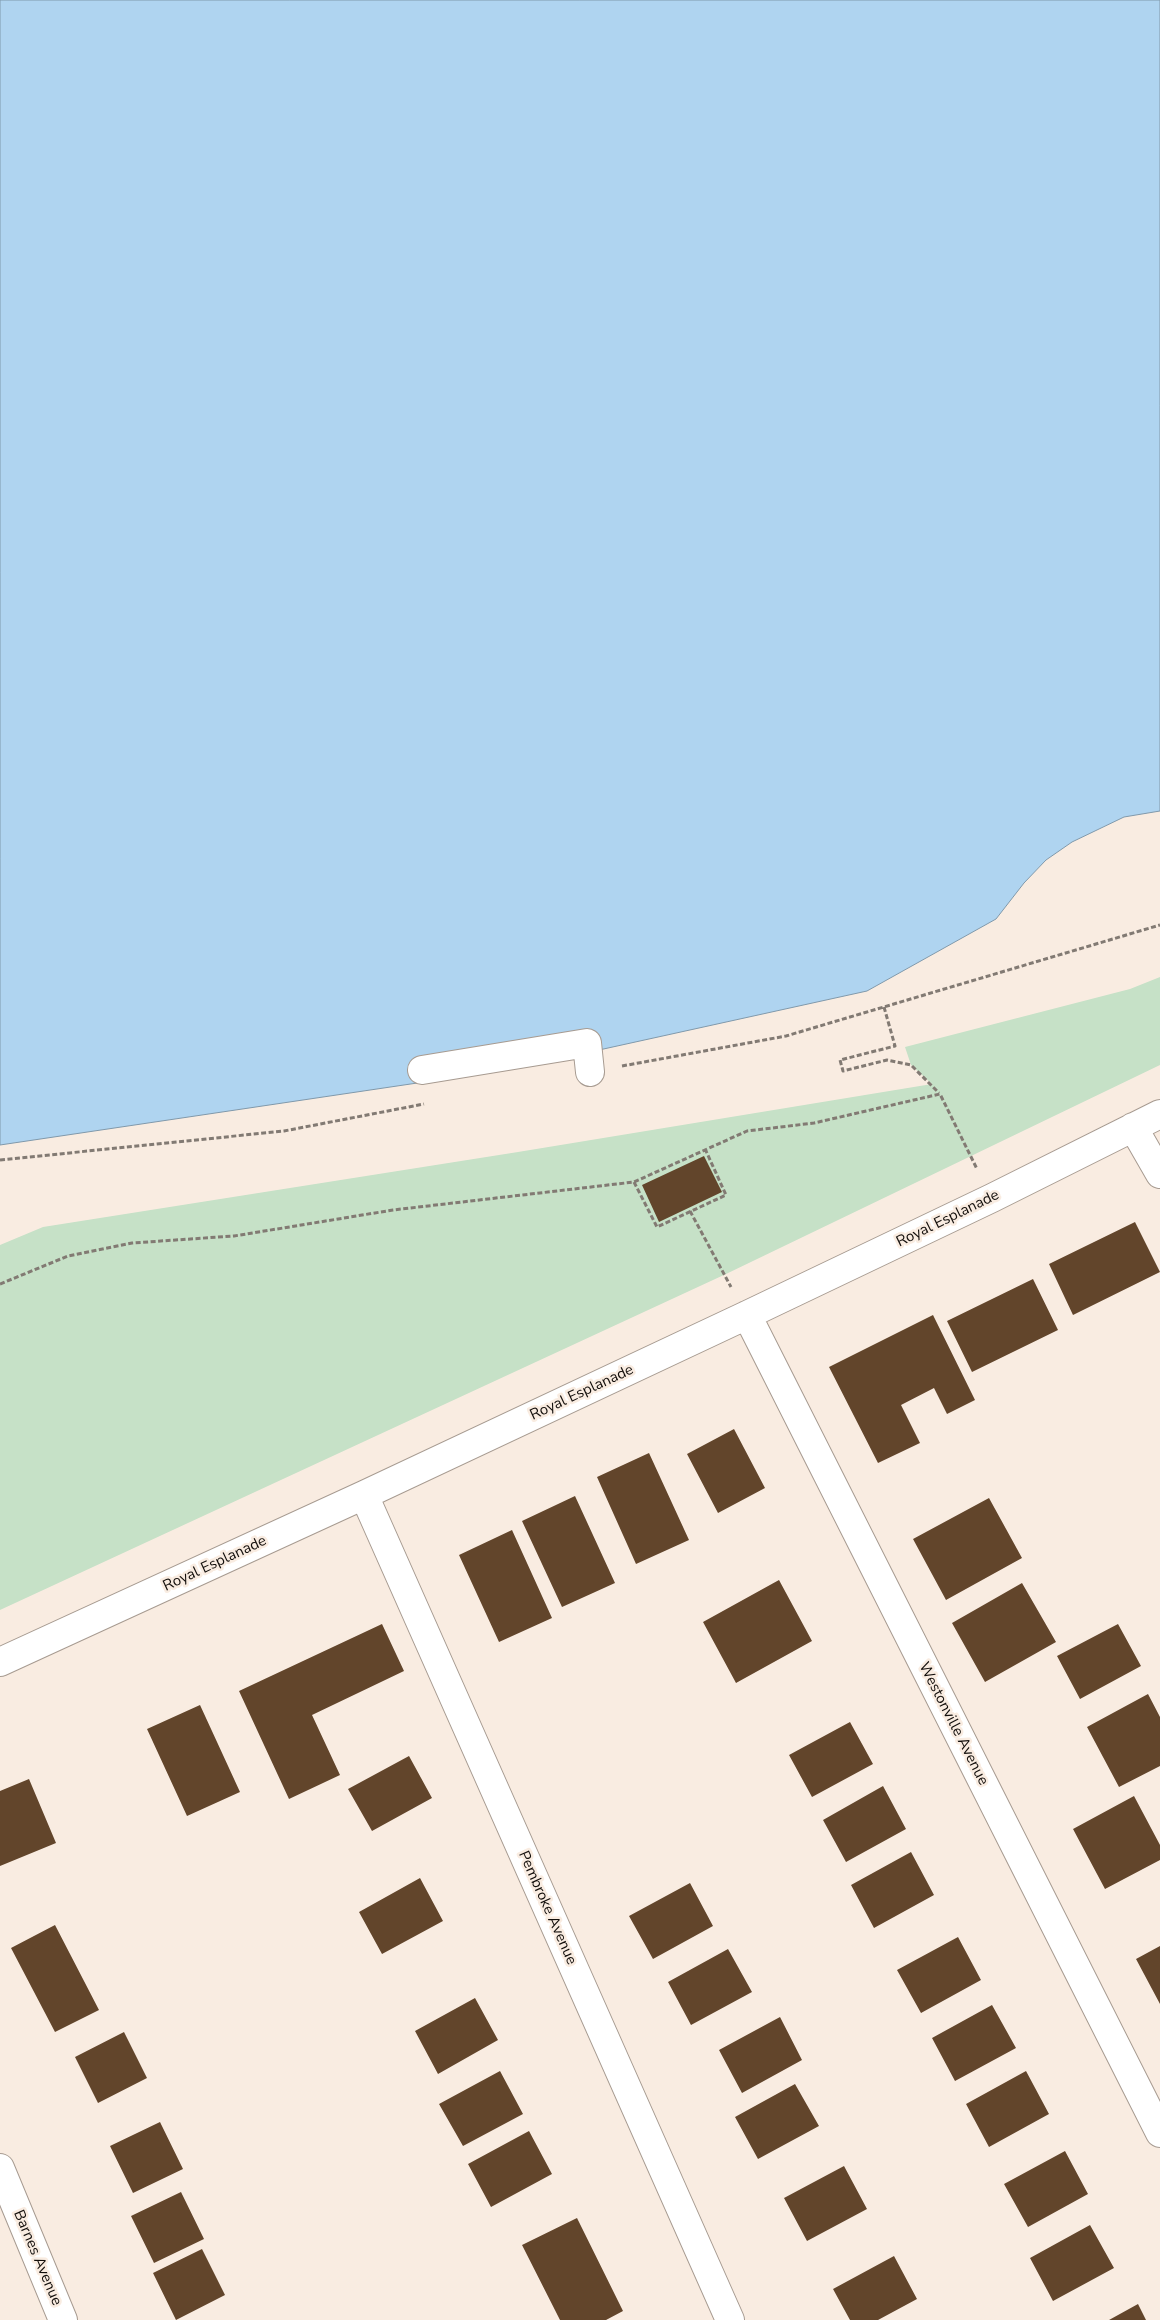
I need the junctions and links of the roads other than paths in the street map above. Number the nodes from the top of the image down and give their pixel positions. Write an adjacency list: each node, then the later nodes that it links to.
1 (422, 1070): 2 (street)
2 (590, 1072)
3 (1160, 1114): 4 (street, Royal Esplanade)
4 (1133, 1127): 5 (street); 6 (street, Royal Esplanade)
5 (1160, 1174)
6 (747, 1315): 7 (street, Royal Esplanade); 9 (street, Westonville Avenue)
7 (364, 1495): 8 (street, Royal Esplanade); 12 (street, Pembroke Avenue)
8 (0, 1662)
9 (1160, 2133)
10 (0, 2168): 11 (street, Barnes Avenue)
11 (63, 2320)
12 (730, 2320)

